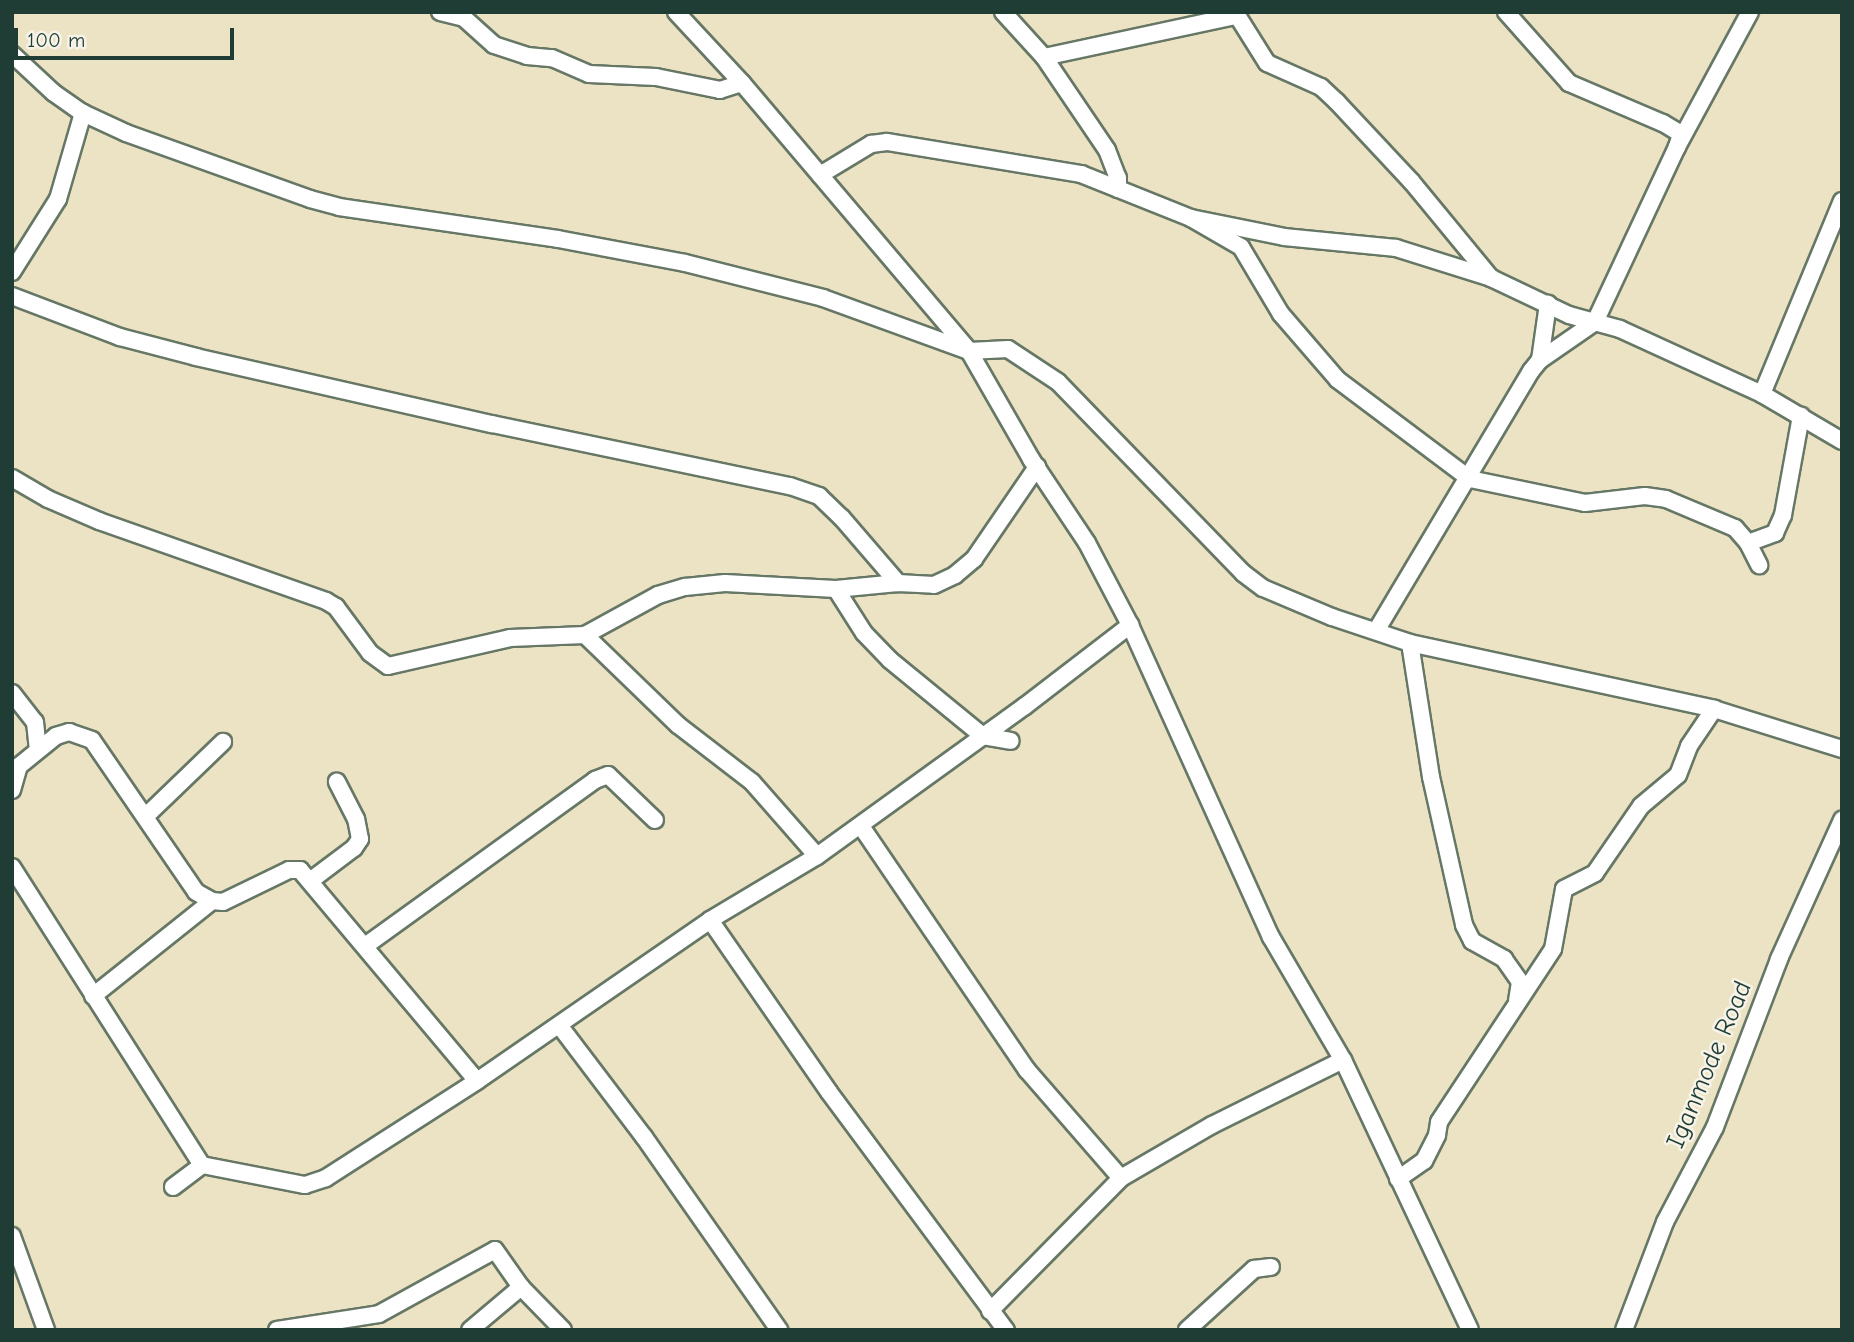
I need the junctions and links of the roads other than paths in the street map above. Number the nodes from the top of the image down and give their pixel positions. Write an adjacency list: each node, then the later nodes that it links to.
1 (440, 12): 9 (street)
2 (676, 12): 9 (street)
3 (1003, 12): 8 (street)
4 (1506, 12): 11 (street)
5 (1749, 12): 11 (street)
6 (1236, 14): 8 (street); 17 (street)
7 (12, 54): 10 (street)
8 (1044, 57): 13 (street)
9 (742, 83): 12 (street)
10 (83, 113): 16 (street); 21 (street)
11 (1677, 147): 20 (street)
12 (820, 175): 13 (street); 21 (street)
13 (1118, 189): 15 (street)
14 (1842, 201): 23 (street)
15 (1191, 218): 17 (street); 28 (street)
16 (12, 272)
17 (1491, 278): 19 (street)
18 (12, 296): 31 (street)
19 (1548, 304): 20 (street); 22 (street)
20 (1595, 322): 22 (street); 23 (street)
21 (969, 351): 26 (street); 34 (street)
22 (1540, 360): 28 (street)
23 (1762, 394): 24 (street)
24 (1801, 416): 25 (street); 29 (street)
25 (1842, 441)
26 (1037, 467): 31 (street); 33 (street)
27 (12, 478): 35 (street)
28 (1470, 479): 29 (street); 34 (street)
29 (1748, 543): 30 (street)
30 (1759, 565)
31 (898, 583): 32 (street)
32 (836, 589): 35 (street); 39 (street)
33 (1130, 625): 39 (street); 59 (street)
34 (1376, 631): 36 (street)
35 (585, 635): 50 (street)
36 (1410, 643): 38 (street); 57 (street)
37 (12, 693): 42 (street)
38 (1714, 709): 43 (street); 57 (street)
39 (983, 736): 40 (street); 49 (street)
40 (1011, 741)
41 (223, 742): 46 (street)
42 (38, 749): 45 (street); 46 (street)
43 (1842, 749)
44 (337, 782): 52 (street)
45 (12, 790)
46 (146, 816): 53 (street)
47 (655, 820): 55 (street)
48 (1842, 820): 77 (street, Iganmode Road)
49 (861, 826): 50 (street); 62 (street)
50 (817, 856): 54 (street)
51 (12, 867): 56 (street)
52 (310, 881): 53 (street); 55 (street)
53 (212, 901): 56 (street)
54 (710, 920): 58 (street); 68 (street)
55 (365, 946): 60 (street)
56 (93, 996): 61 (street)
57 (1517, 1003): 63 (street)
58 (559, 1025): 60 (street); 73 (street)
59 (1343, 1060): 62 (street); 63 (street)
60 (477, 1081): 61 (street)
61 (202, 1166): 64 (street)
62 (1121, 1178): 68 (street)
63 (1398, 1179): 76 (street)
64 (173, 1187)
65 (12, 1236): 69 (street)
66 (1271, 1267): 75 (street)
67 (521, 1287): 70 (street); 71 (street); 72 (street)
68 (990, 1311): 74 (street)
69 (46, 1330)
70 (277, 1330)
71 (470, 1330)
72 (563, 1330)
73 (779, 1330)
74 (1006, 1330)
75 (1187, 1330)
76 (1470, 1330)
77 (1624, 1330)

